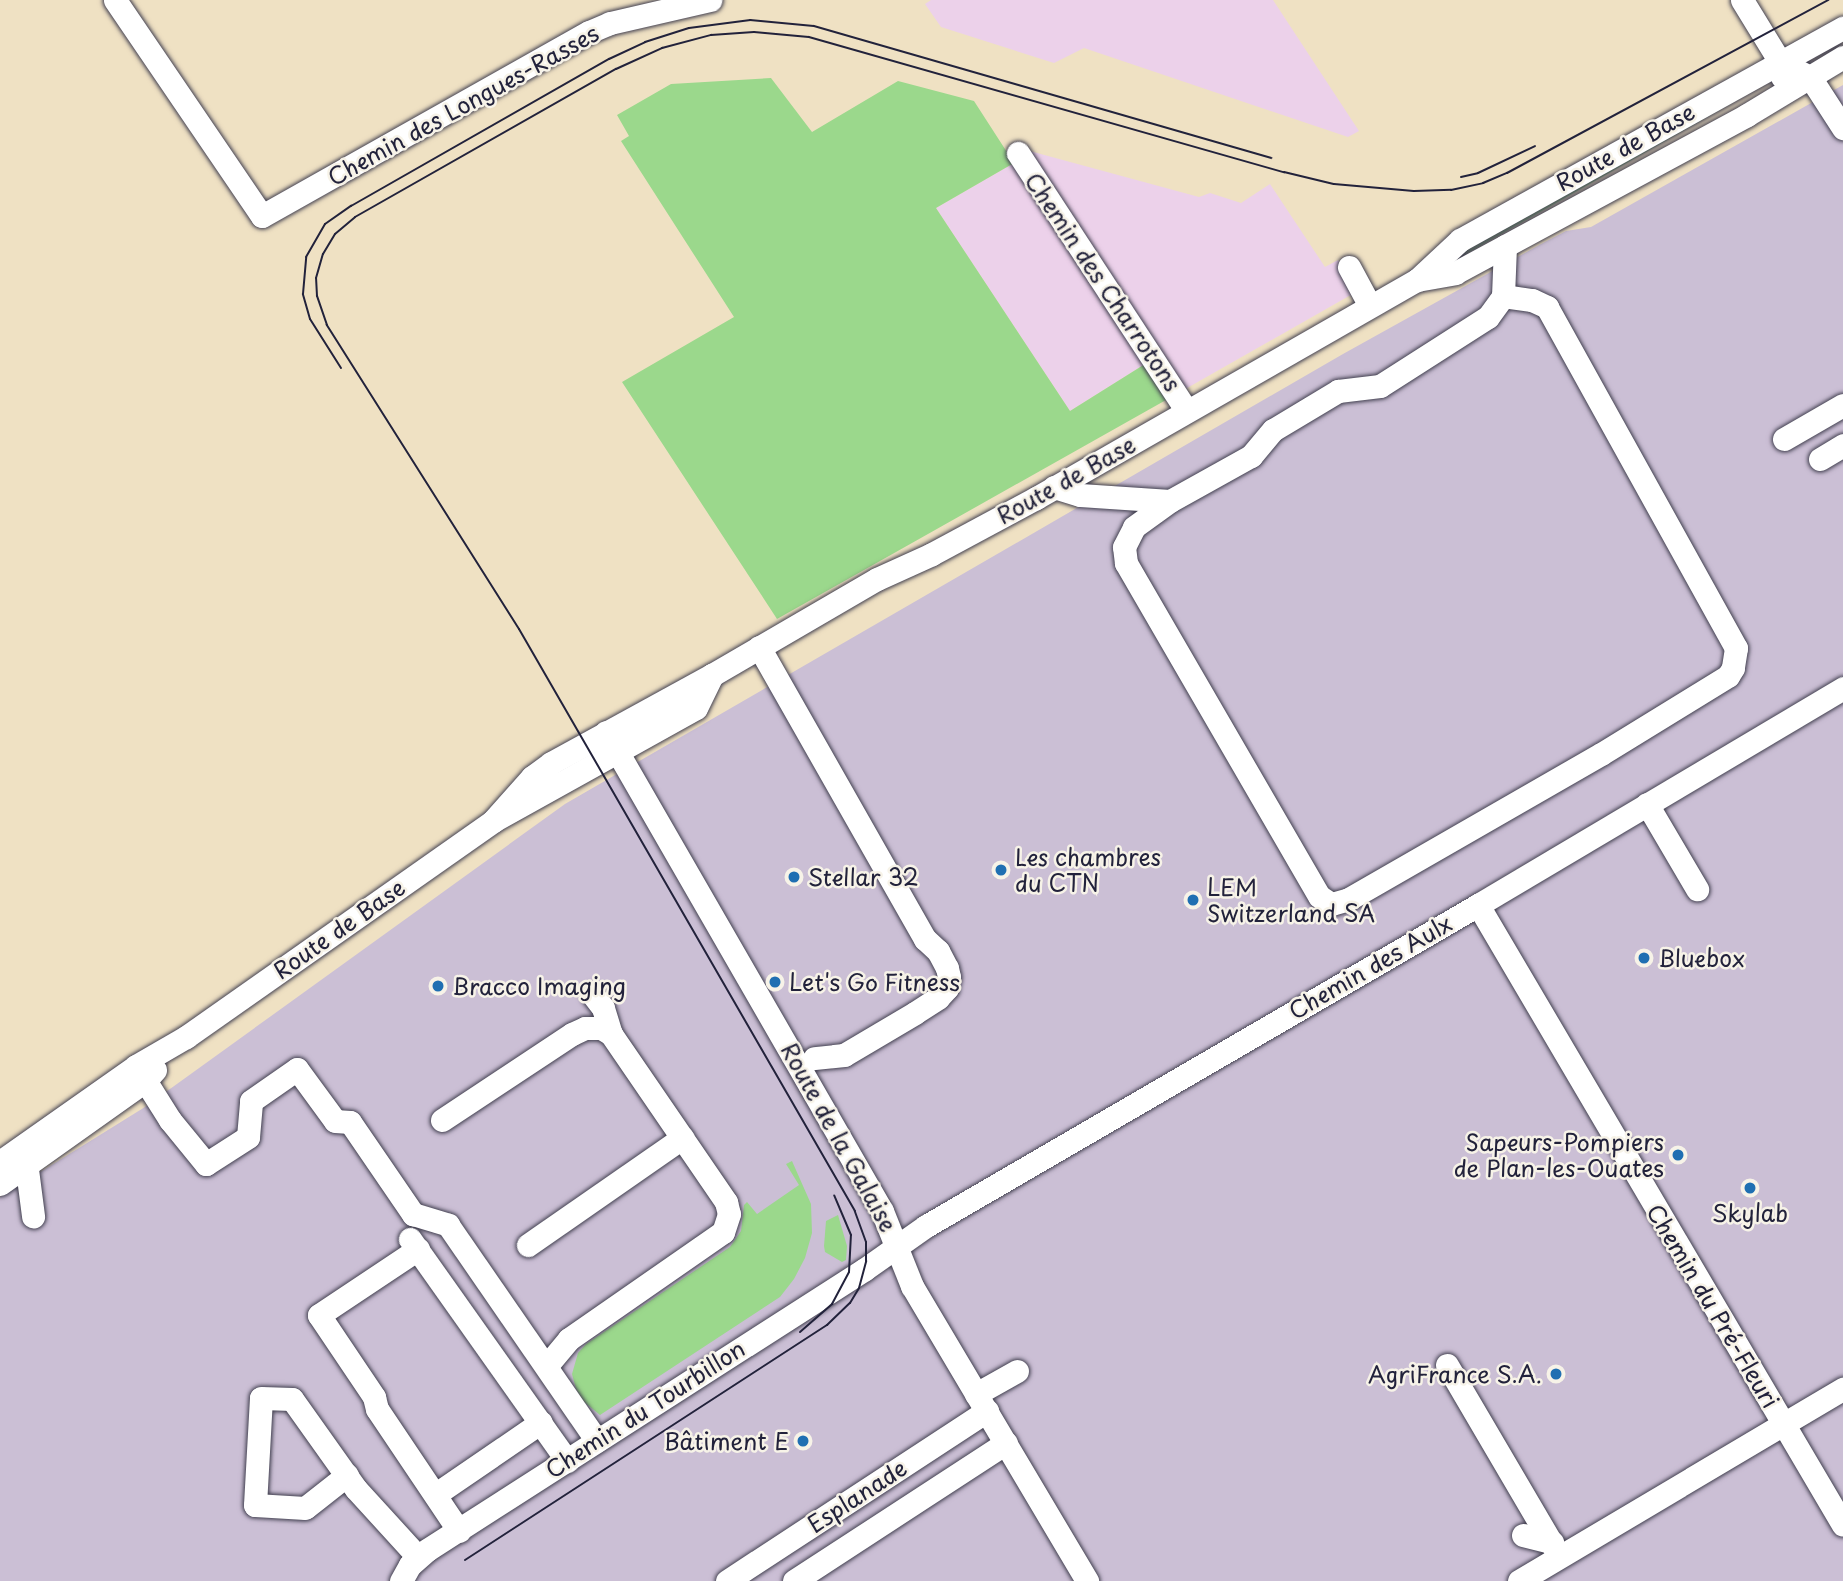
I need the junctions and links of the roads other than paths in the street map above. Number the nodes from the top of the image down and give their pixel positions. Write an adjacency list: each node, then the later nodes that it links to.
1 (116, 0): 2 (street, Chemin des Longues-Rasses)
2 (710, 0)
3 (1742, 0): 7 (street)
4 (1843, 28): 5 (street, Route de Base)
5 (1810, 46): 7 (street, Route de Base); 8 (street)
6 (1843, 57): 8 (street, Route de Base)
7 (1780, 62): 8 (street); 9 (street); 14 (street, Route de Base)
8 (1811, 77): 9 (street, Route de Base); 10 (street)
9 (1784, 93): 12 (street, Route de Base)
10 (1843, 128)
11 (1018, 153): 18 (street, Chemin des Charrotons)
12 (1505, 246): 14 (street, Route de Base); 15 (street)
13 (1349, 267): 16 (street)
14 (1418, 280): 16 (street, Route de Base)
15 (1503, 296): 23 (street); 23 (street)
16 (1370, 306): 18 (street, Route de Base)
17 (1843, 405): 19 (street)
18 (1187, 411): 22 (street, Route de Base)
19 (1784, 439)
20 (1843, 445): 21 (street)
21 (1821, 458)
22 (1054, 487): 23 (street); 24 (street, Route de Base)
23 (1170, 501)
24 (759, 647): 25 (street, Route de Base); 36 (street)
25 (712, 675): 27 (street, Route de Base); 28 (street, Route de Base)
26 (1843, 688): 29 (street, Chemin des Aulx)
27 (606, 732): 28 (street, Route de la Galaise); 30 (street, Route de Base)
28 (618, 753): 30 (street, Route de Base); 36 (street, Route de la Galaise)
29 (1647, 804): 31 (street); 32 (street, Chemin des Aulx)
30 (493, 821): 37 (street, Route de Base)
31 (1697, 889)
32 (1478, 905): 45 (street, Chemin des Aulx); 52 (street, Chemin du Pré-Fleuri)
33 (593, 995): 35 (street)
34 (892, 1010): 36 (street)
35 (611, 1034): 38 (street); 39 (street)
36 (807, 1061): 45 (street, Route de la Galaise)
37 (141, 1074): 40 (street, Route de Base); 47 (street)
38 (442, 1119)
39 (682, 1138): 44 (street); 47 (street)
40 (26, 1155): 41 (street, Route de Base); 42 (street, Route de Base); 43 (street)
41 (0, 1162)
42 (0, 1184)
43 (33, 1216)
44 (528, 1245)
45 (898, 1246): 50 (street, Route de la Galaise); 53 (street, Chemin du Tourbillon)
46 (1447, 1365): 61 (street)
47 (546, 1366): 53 (street)
48 (1017, 1371): 50 (street, Esplanade)
49 (1843, 1390): 52 (street)
50 (981, 1402): 54 (street, Route de la Galaise); 64 (street, Esplanade)
51 (541, 1422): 55 (street); 57 (street); 57 (street)
52 (1784, 1425): 58 (street, Chemin du Pré-Fleuri); 61 (street)
53 (597, 1441): 55 (street, Chemin du Tourbillon)
54 (1006, 1443): 65 (street, Esplanade); 66 (street, Route de la Galaise)
55 (567, 1461): 59 (street, Chemin du Tourbillon)
56 (346, 1475): 56 (street); 62 (street)
57 (436, 1494): 59 (street)
58 (1843, 1525)
59 (459, 1531): 62 (street, Chemin du Tourbillon)
60 (1523, 1535): 61 (street)
61 (1555, 1549): 67 (street)
62 (418, 1558): 63 (street, Chemin du Tourbillon)
63 (401, 1581)
64 (727, 1581)
65 (794, 1581)
66 (1087, 1581)
67 (1519, 1581)

